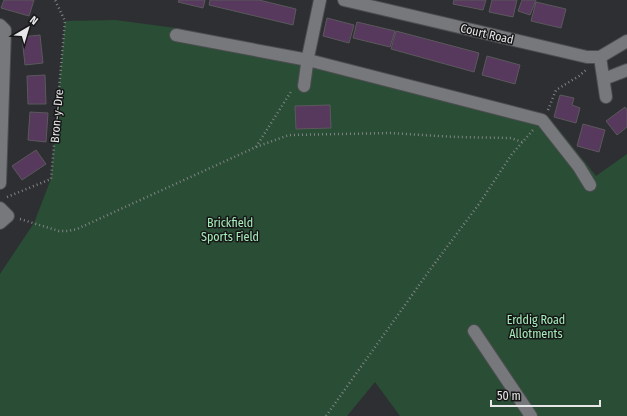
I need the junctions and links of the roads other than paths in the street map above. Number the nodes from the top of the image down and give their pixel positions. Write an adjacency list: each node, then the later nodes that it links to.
1 (320, 0): 7 (street)
2 (344, 0): 6 (street, Court Road)
3 (0, 25): 12 (street)
4 (176, 35): 7 (street)
5 (627, 41): 6 (street)
6 (600, 57): 9 (street)
7 (308, 59): 10 (street); 13 (street)
8 (627, 70): 9 (street)
9 (604, 79): 11 (street)
10 (304, 86)
11 (606, 96)
12 (0, 183)
13 (590, 185)
14 (474, 331): 15 (street)
15 (532, 416)

